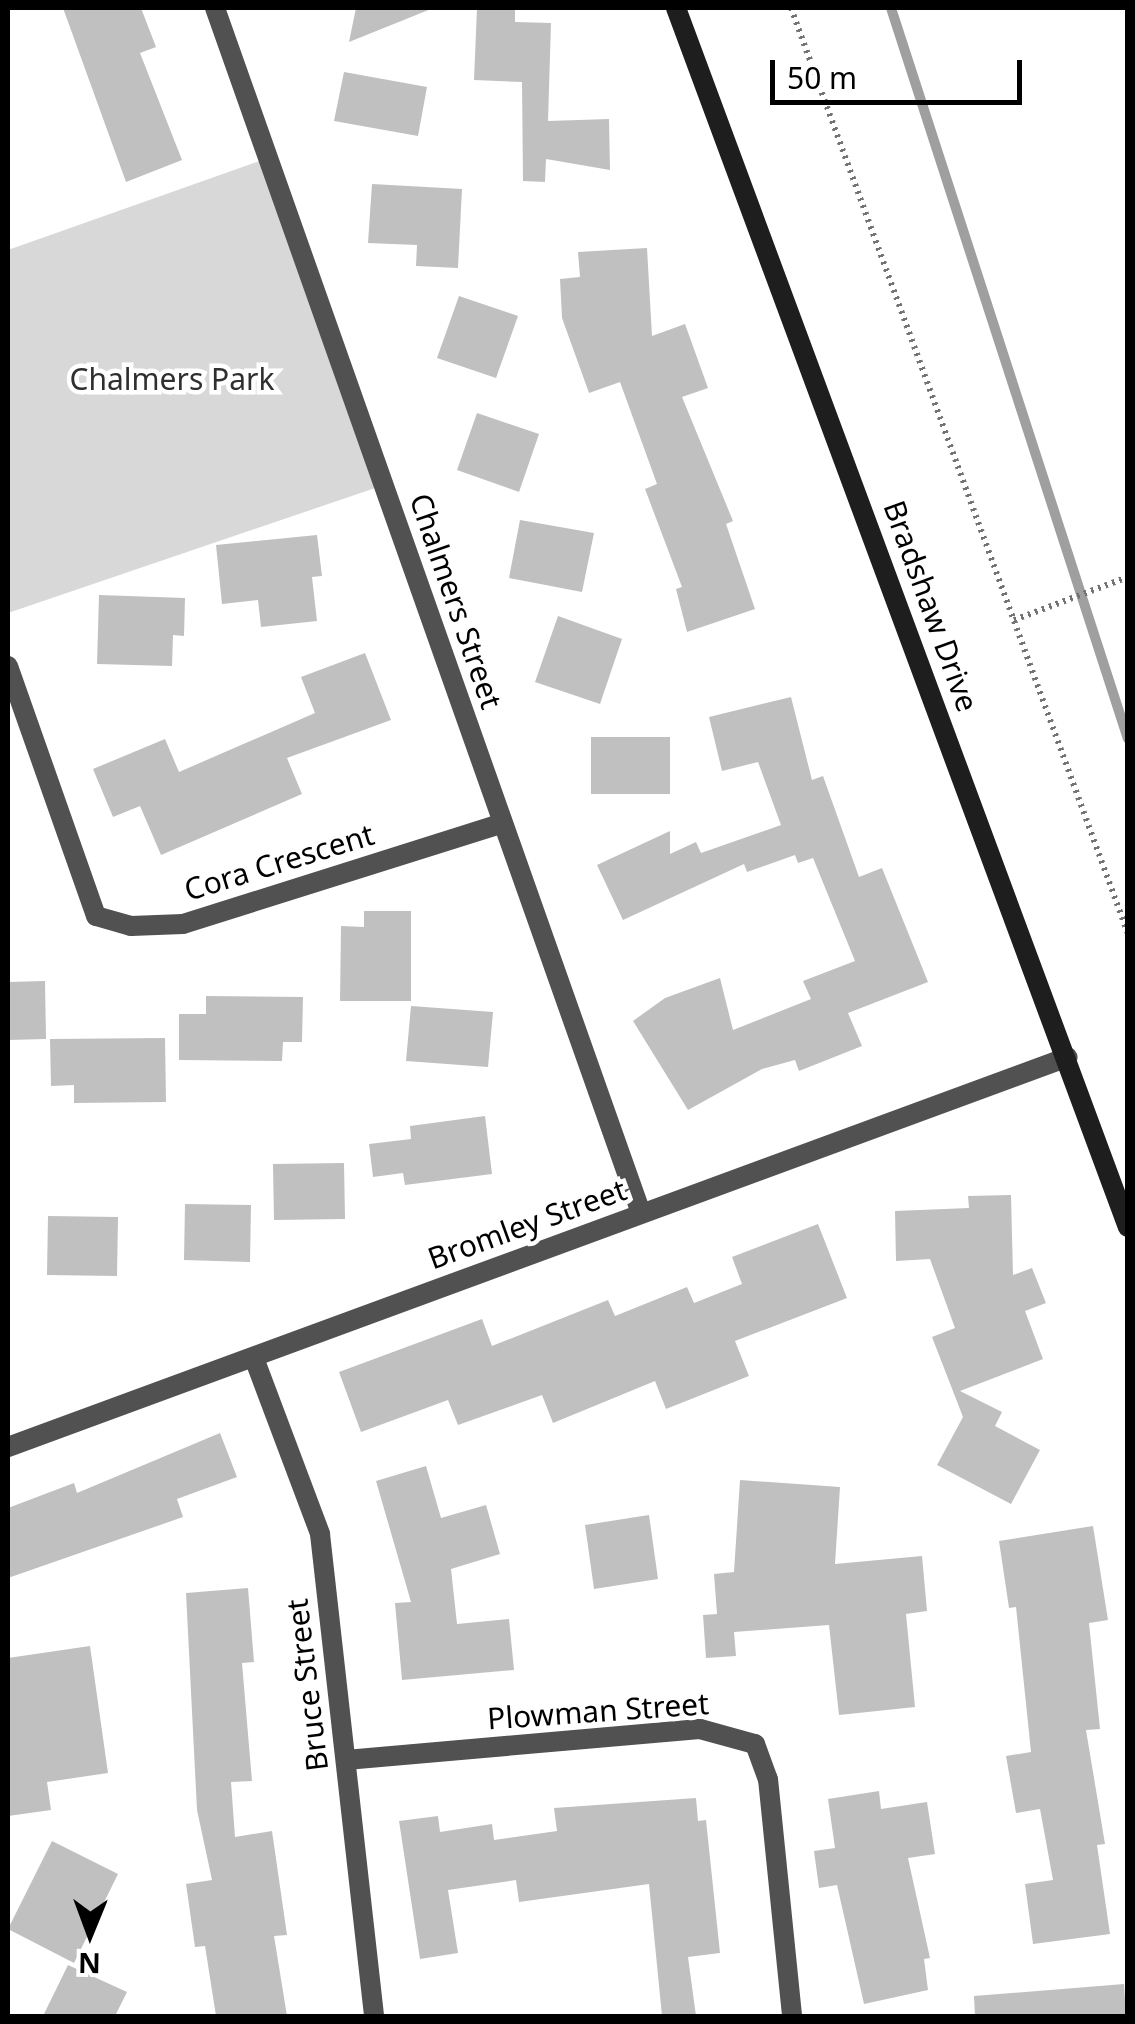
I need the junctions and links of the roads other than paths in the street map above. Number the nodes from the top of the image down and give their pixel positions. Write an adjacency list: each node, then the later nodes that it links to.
1 (215, 8): 4 (street, Chalmers Street)
2 (676, 8): 5 (street, Bradshaw Drive)
3 (8, 666): 4 (street, Cora Crescent)
4 (501, 824): 6 (street, Chalmers Street)
5 (1068, 1057): 6 (street, Bromley Street); 7 (street, Bradshaw Drive)
6 (642, 1213): 8 (street, Bromley Street)
7 (1128, 1227)
8 (254, 1358): 9 (street, Bromley Street); 10 (street, Bruce Street)
9 (8, 1447)
10 (346, 1760): 11 (street, Bruce Street); 12 (street, Plowman Street)
11 (374, 2016)
12 (792, 2016)

